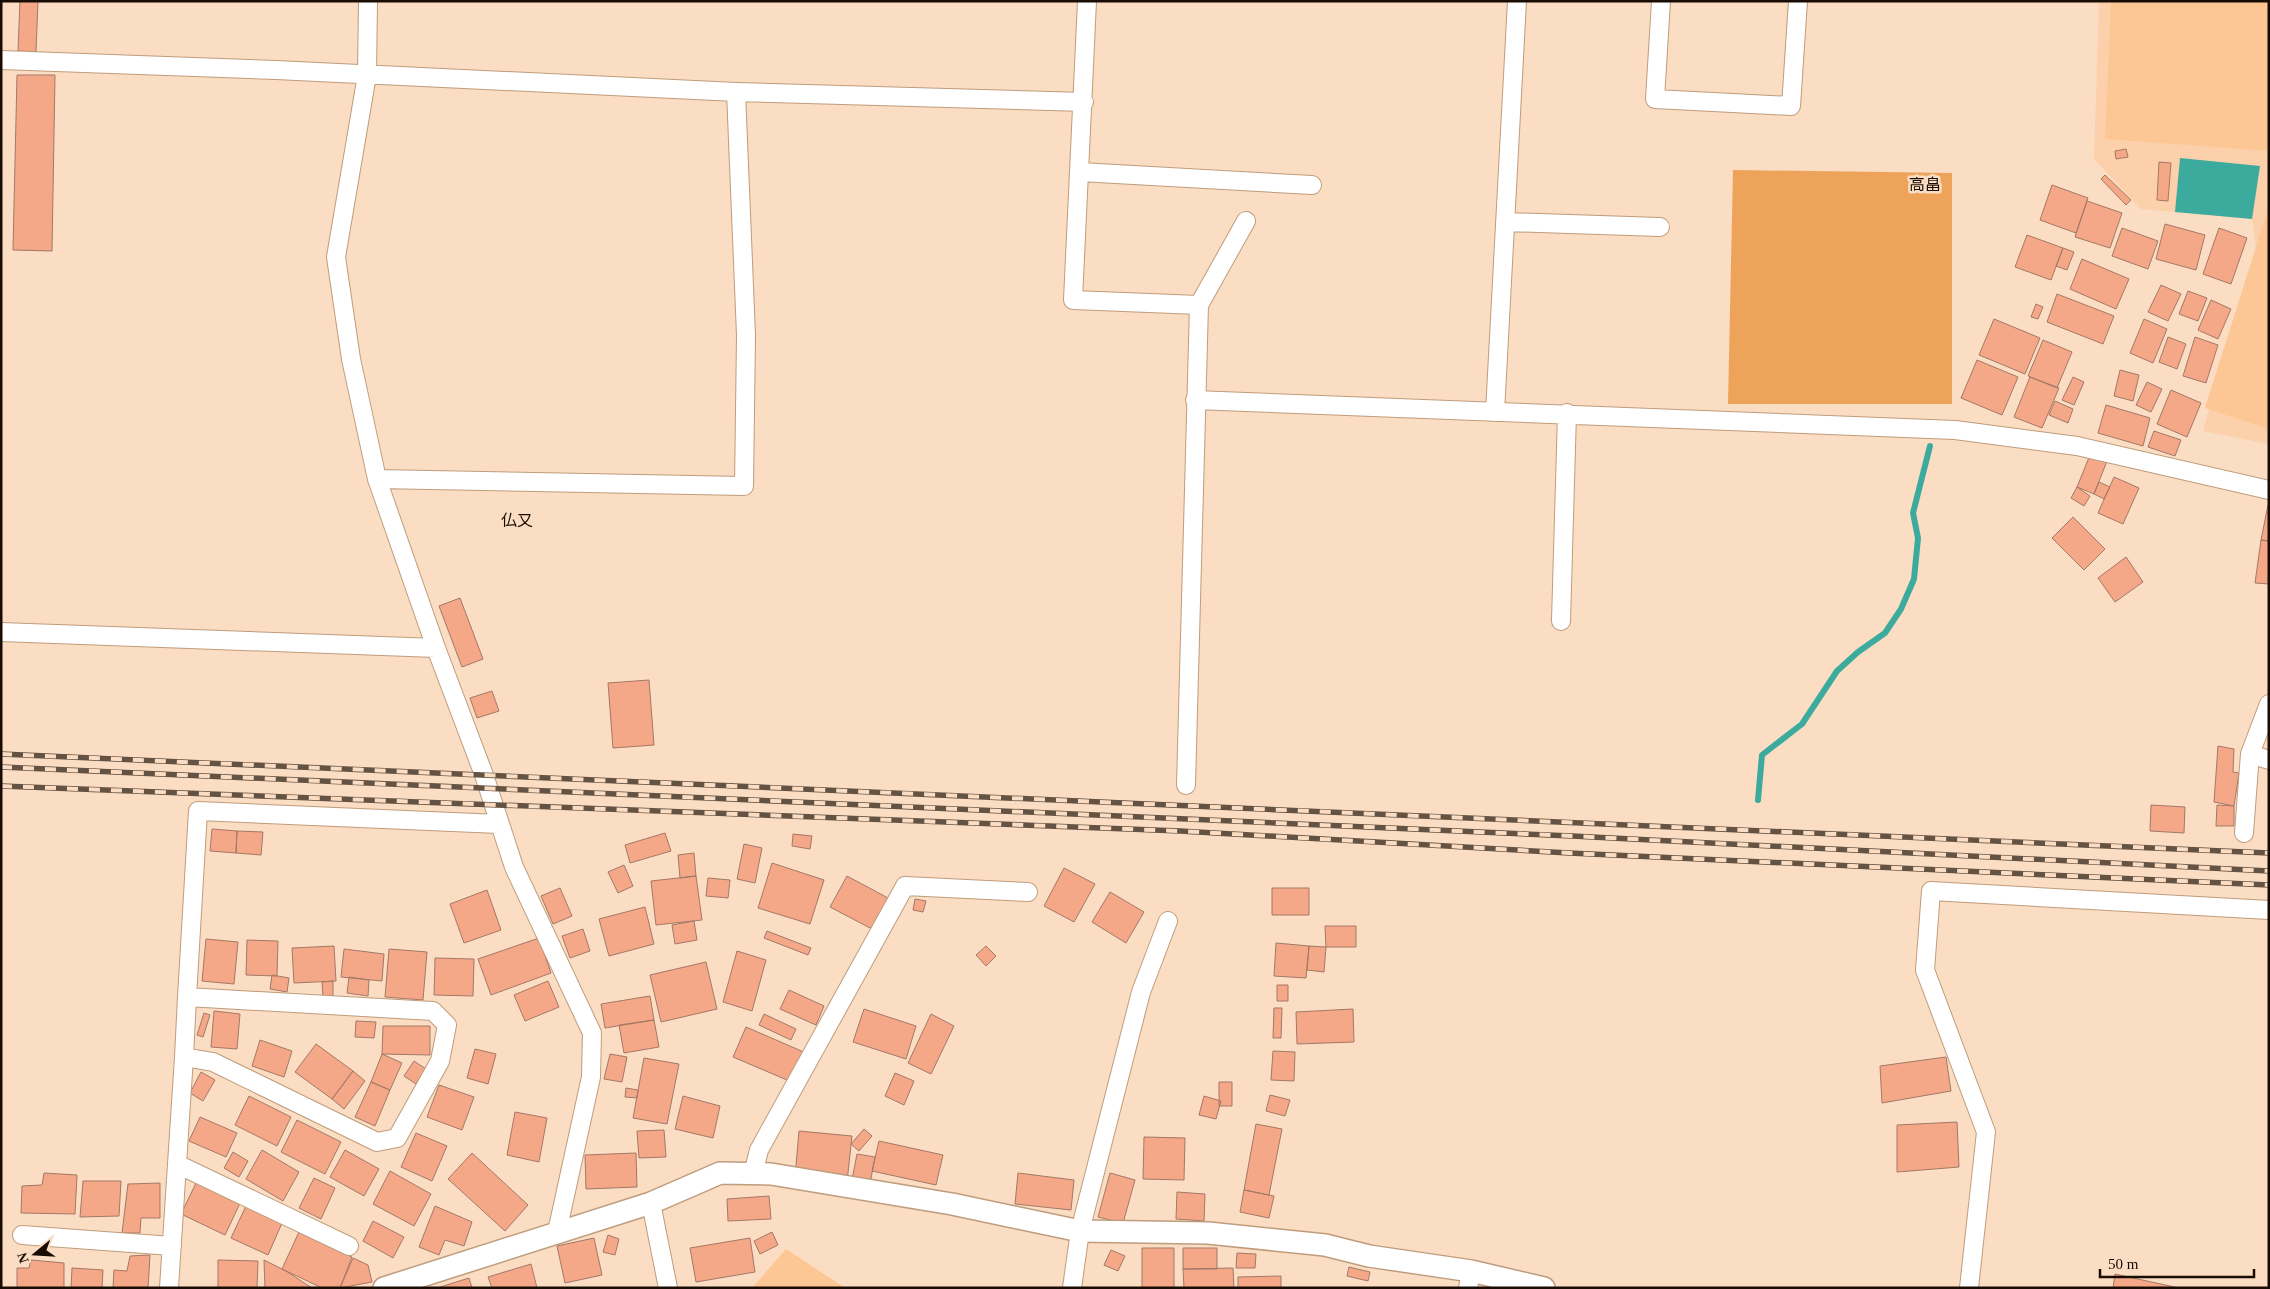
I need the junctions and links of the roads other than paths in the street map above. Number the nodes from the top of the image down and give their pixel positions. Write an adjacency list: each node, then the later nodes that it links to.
1 (368, 1): 7 (street)
2 (1087, 1): 9 (street)
3 (1517, 1): 13 (street)
4 (1660, 1): 5 (street)
5 (1798, 1)
6 (1, 60): 7 (street)
7 (367, 75): 8 (street); 19 (street)
8 (736, 92): 9 (street); 19 (street)
9 (1084, 102): 10 (street)
10 (1080, 172): 11 (street); 15 (street)
11 (1312, 185)
12 (1246, 221): 15 (street)
13 (1505, 222): 14 (street); 17 (street)
14 (1660, 226)
15 (1199, 305): 16 (street)
16 (1195, 400): 17 (street); 27 (street)
17 (1495, 412): 18 (street)
18 (1567, 413): 20 (street); 21 (street)
19 (378, 479): 23 (street)
20 (2269, 490)
21 (1560, 621)
22 (1, 632): 23 (street)
23 (436, 648): 28 (street)
24 (2269, 704): 25 (street)
25 (2250, 754): 26 (street); 29 (street)
26 (2269, 760)
27 (1186, 785)
28 (499, 824): 33 (street); 39 (street)
29 (2244, 833)
30 (1028, 892): 36 (street)
31 (2269, 910): 49 (street)
32 (1168, 921): 38 (street)
33 (187, 997): 34 (street); 34 (street)
34 (184, 1057): 35 (street)
35 (178, 1164): 41 (street); 42 (street)
36 (753, 1174): 37 (street); 38 (street)
37 (651, 1203): 39 (street); 46 (street)
38 (1080, 1231): 43 (street); 47 (street)
39 (557, 1232): 44 (street)
40 (22, 1235): 41 (street)
41 (172, 1246): 45 (street)
42 (350, 1246)
43 (1469, 1280): 48 (street)
44 (386, 1287)
45 (169, 1288)
46 (668, 1288)
47 (1072, 1288)
48 (1544, 1288)
49 (1969, 1288)

